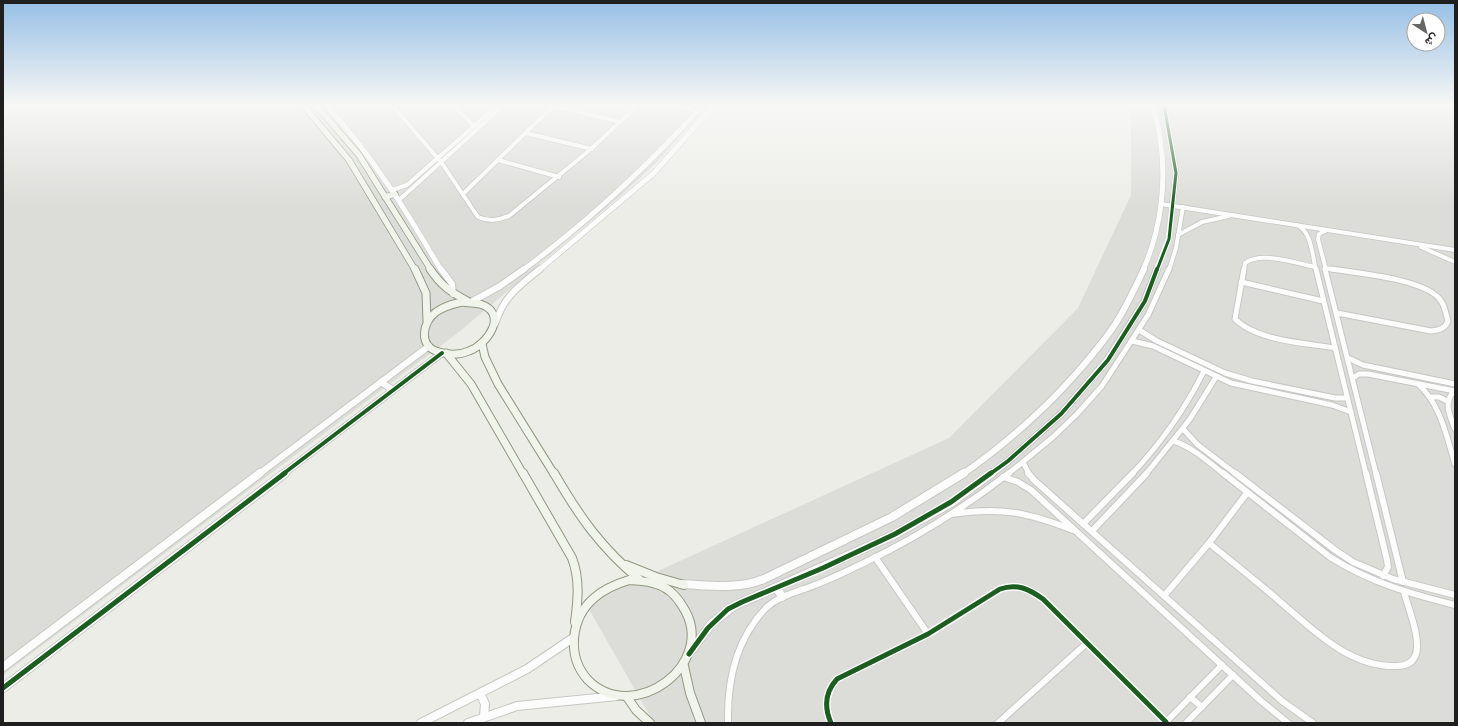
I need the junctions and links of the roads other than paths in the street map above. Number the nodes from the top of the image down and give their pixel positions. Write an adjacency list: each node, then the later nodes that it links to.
1 (332, 139): 48 (main road)
2 (345, 139): 23 (main road)
3 (356, 139): 21 (street)
4 (421, 139): 15 (street)
5 (459, 139): 15 (street)
6 (466, 139): 17 (street)
7 (520, 139): 16 (street)
8 (550, 139): 14 (street)
9 (603, 139): 14 (street)
10 (672, 139): 36 (street)
11 (685, 139): 37 (street)
12 (1161, 139): 19 (street)
13 (1173, 139): 20 (street)
14 (592, 149): 18 (street)
15 (437, 158): 17 (street); 21 (street)
16 (498, 160): 18 (street); 22 (street)
17 (440, 162): 22 (street); 24 (street)
18 (560, 177): 22 (street)
19 (1164, 181): 20 (street); 25 (street)
20 (1176, 183): 26 (street)
21 (393, 192): 23 (main road); 24 (street)
22 (463, 194)
23 (385, 197): 44 (main road)
24 (399, 200): 44 (street)
25 (1161, 204): 26 (street); 91 (street)
26 (1174, 206): 27 (street); 93 (street)
27 (1183, 207): 28 (street); 31 (street)
28 (1239, 216): 29 (street); 31 (street)
29 (1297, 225): 30 (street); 32 (street)
30 (1327, 230): 33 (street); 34 (street)
31 (1178, 235): 50 (street)
32 (1308, 237): 33 (street); 39 (street)
33 (1318, 239): 40 (street)
34 (1406, 242): 35 (street); 38 (street)
35 (1455, 250)
36 (548, 251): 37 (street); 41 (street)
37 (556, 256): 43 (street)
38 (1455, 262)
39 (1315, 267): 42 (street); 45 (street)
40 (1325, 268): 47 (street); 47 (street)
41 (510, 280): 43 (street); 46 (street)
42 (1241, 282): 45 (street); 56 (street)
43 (518, 286): 49 (street)
44 (453, 294): 46 (main road)
45 (1323, 301): 56 (street)
46 (470, 302): 48 (main road); 49 (main road)
47 (1337, 313): 58 (street)
48 (427, 321): 55 (main road)
49 (495, 324): 53 (main road)
50 (1139, 330): 51 (street); 52 (street)
51 (1152, 339): 54 (street); 70 (street)
52 (1132, 341): 54 (street); 78 (street)
53 (482, 344): 57 (main road); 90 (main road)
54 (1147, 344): 60 (street)
55 (429, 346): 57 (main road); 64 (street)
56 (1335, 348): 70 (street)
57 (444, 353): 67 (street); 104 (main road)
58 (1348, 358): 59 (street); 63 (street)
59 (1363, 365): 61 (street); 66 (street)
60 (1204, 371): 62 (street); 85 (street)
61 (1365, 374): 63 (street); 65 (street)
62 (1216, 376): 72 (street); 73 (street)
63 (1353, 378): 95 (street)
64 (381, 382): 67 (street); 111 (street)
65 (1417, 384): 68 (street); 69 (street)
66 (1455, 384)
67 (394, 390): 113 (street)
68 (1455, 391): 71 (street)
69 (1431, 397): 71 (street); 79 (street)
70 (1347, 398): 72 (street)
71 (1447, 400): 74 (street)
72 (1351, 412): 92 (street)
73 (1182, 429): 75 (street); 76 (street)
74 (1455, 429)
75 (1173, 441): 77 (street); 86 (street)
76 (1192, 441): 77 (street); 92 (street)
77 (1187, 446): 83 (street)
78 (1022, 462): 80 (street); 81 (street)
79 (1455, 464)
80 (1003, 477): 82 (street); 84 (street)
81 (1034, 480): 82 (street); 85 (street)
82 (1026, 486): 87 (street)
83 (1247, 493): 88 (street); 99 (street)
84 (948, 515): 87 (street); 89 (street)
85 (1083, 524): 86 (street)
86 (1092, 531): 101 (street)
87 (1078, 532): 109 (street)
88 (1209, 543): 99 (street); 101 (street)
89 (875, 557): 102 (street); 105 (street)
90 (616, 560): 94 (main road); 97 (main road)
91 (793, 565): 93 (street); 97 (street)
92 (1383, 576): 95 (street)
93 (800, 578): 98 (street)
94 (640, 580): 96 (main road); 104 (main road)
95 (1403, 582): 100 (street)
96 (662, 585): 97 (street); 108 (main road)
97 (684, 585)
98 (777, 588): 102 (street); 108 (street)
99 (1404, 592): 103 (street)
100 (1455, 595)
101 (1164, 596): 129 (street)
102 (782, 597): 124 (street)
103 (1455, 605)
104 (575, 627): 106 (main road)
105 (928, 634): 107 (street); 125 (street)
106 (573, 638): 114 (street); 115 (main road)
107 (1087, 643): 119 (street); 126 (street)
108 (689, 654): 110 (main road)
109 (1222, 665): 112 (street); 116 (street)
110 (684, 666): 115 (main road); 123 (main road)
111 (3, 667)
112 (1233, 675): 117 (street); 128 (street)
113 (3, 688)
114 (480, 693): 118 (street); 120 (street)
115 (622, 697): 118 (street); 122 (main road)
116 (1190, 697): 117 (street); 119 (street)
117 (1202, 707): 127 (street)
118 (484, 716): 121 (street)
119 (1165, 722)
120 (421, 723)
121 (468, 723)
122 (650, 723)
123 (701, 723)
124 (728, 723)
125 (831, 723)
126 (998, 723)
127 (1186, 723)
128 (1288, 723)
129 (1313, 723)

